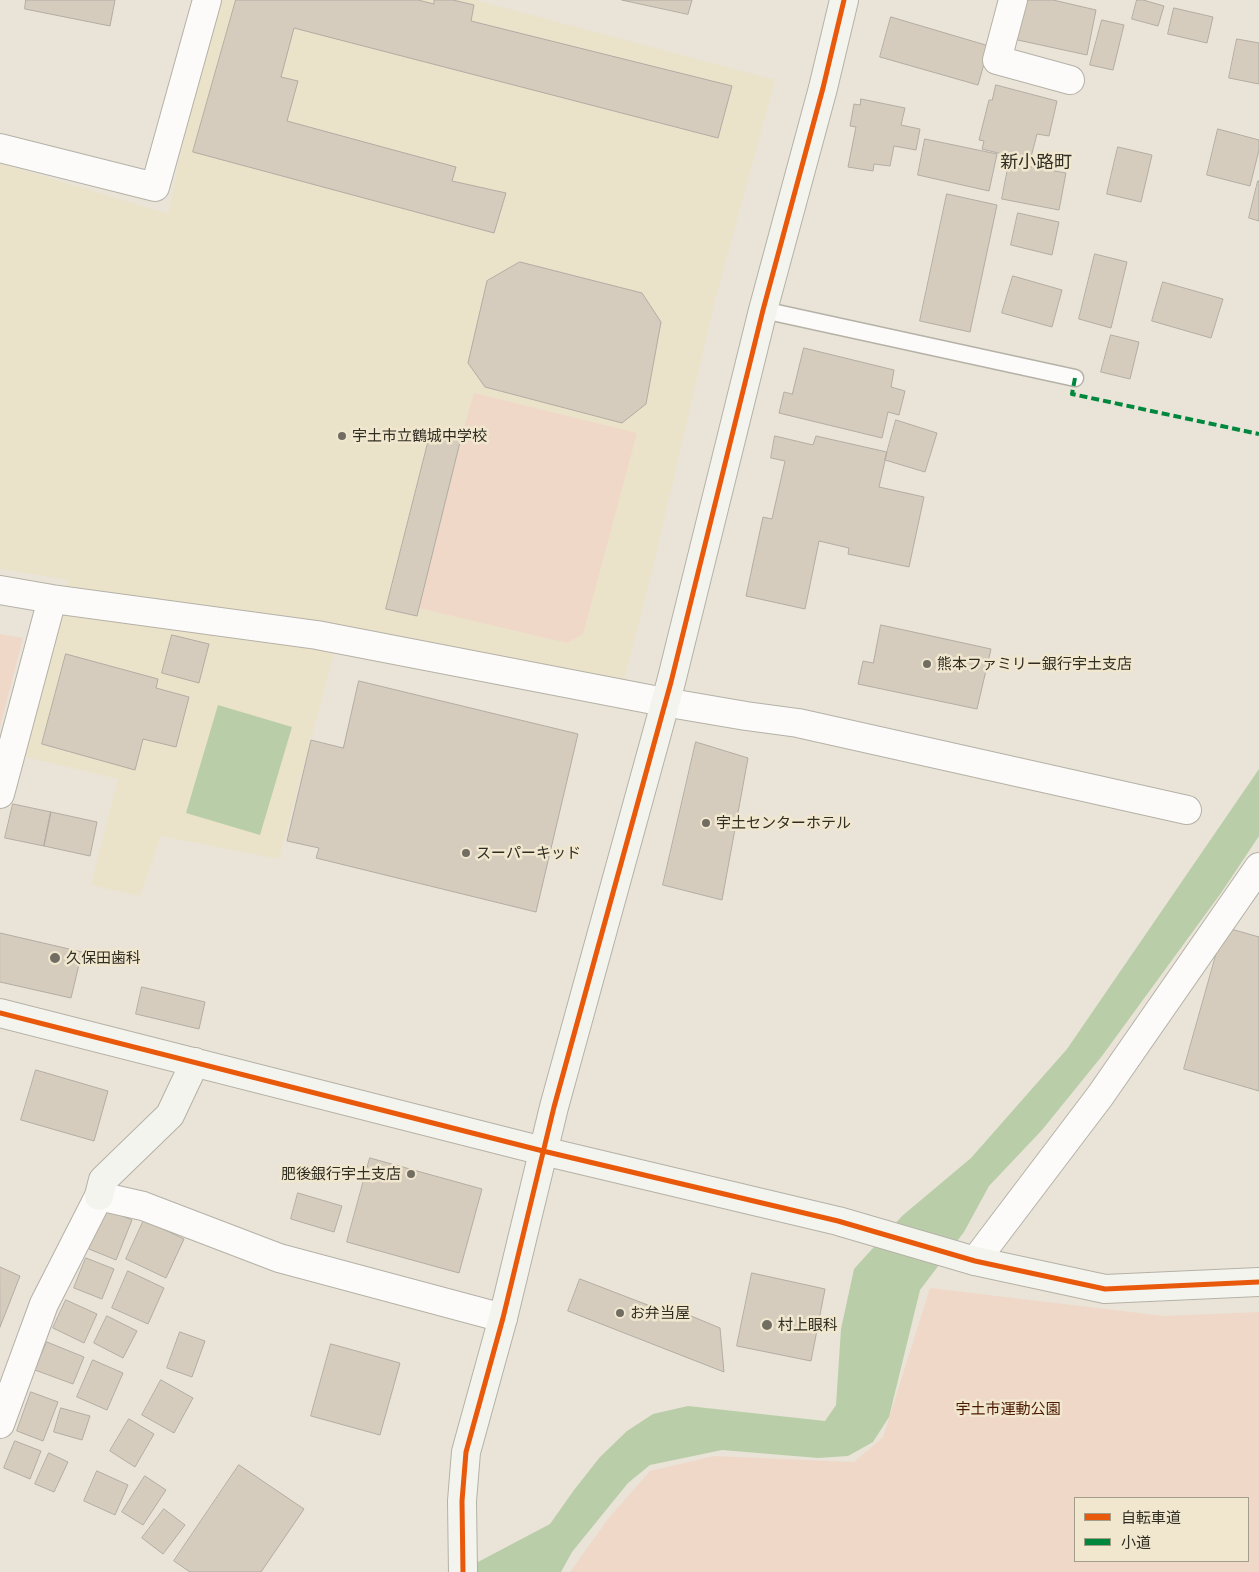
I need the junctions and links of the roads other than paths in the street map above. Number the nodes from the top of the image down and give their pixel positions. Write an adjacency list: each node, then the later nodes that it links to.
1 (207, 0): 5 (street)
2 (844, 0): 6 (street)
3 (1013, 0): 4 (street)
4 (1070, 80)
5 (0, 148)
6 (763, 310): 7 (lane); 10 (street)
7 (1075, 378)
8 (0, 590): 9 (street)
9 (52, 599): 10 (street); 11 (street)
10 (664, 702): 12 (street); 16 (street)
11 (0, 794)
12 (1187, 810)
13 (1259, 867): 18 (street)
14 (0, 1013): 15 (street)
15 (195, 1062): 16 (street); 17 (street)
16 (543, 1151): 18 (street); 20 (street)
17 (99, 1196): 20 (street); 21 (street)
18 (975, 1261): 19 (street)
19 (1259, 1282)
20 (504, 1318): 22 (street)
21 (0, 1424)
22 (463, 1572)

